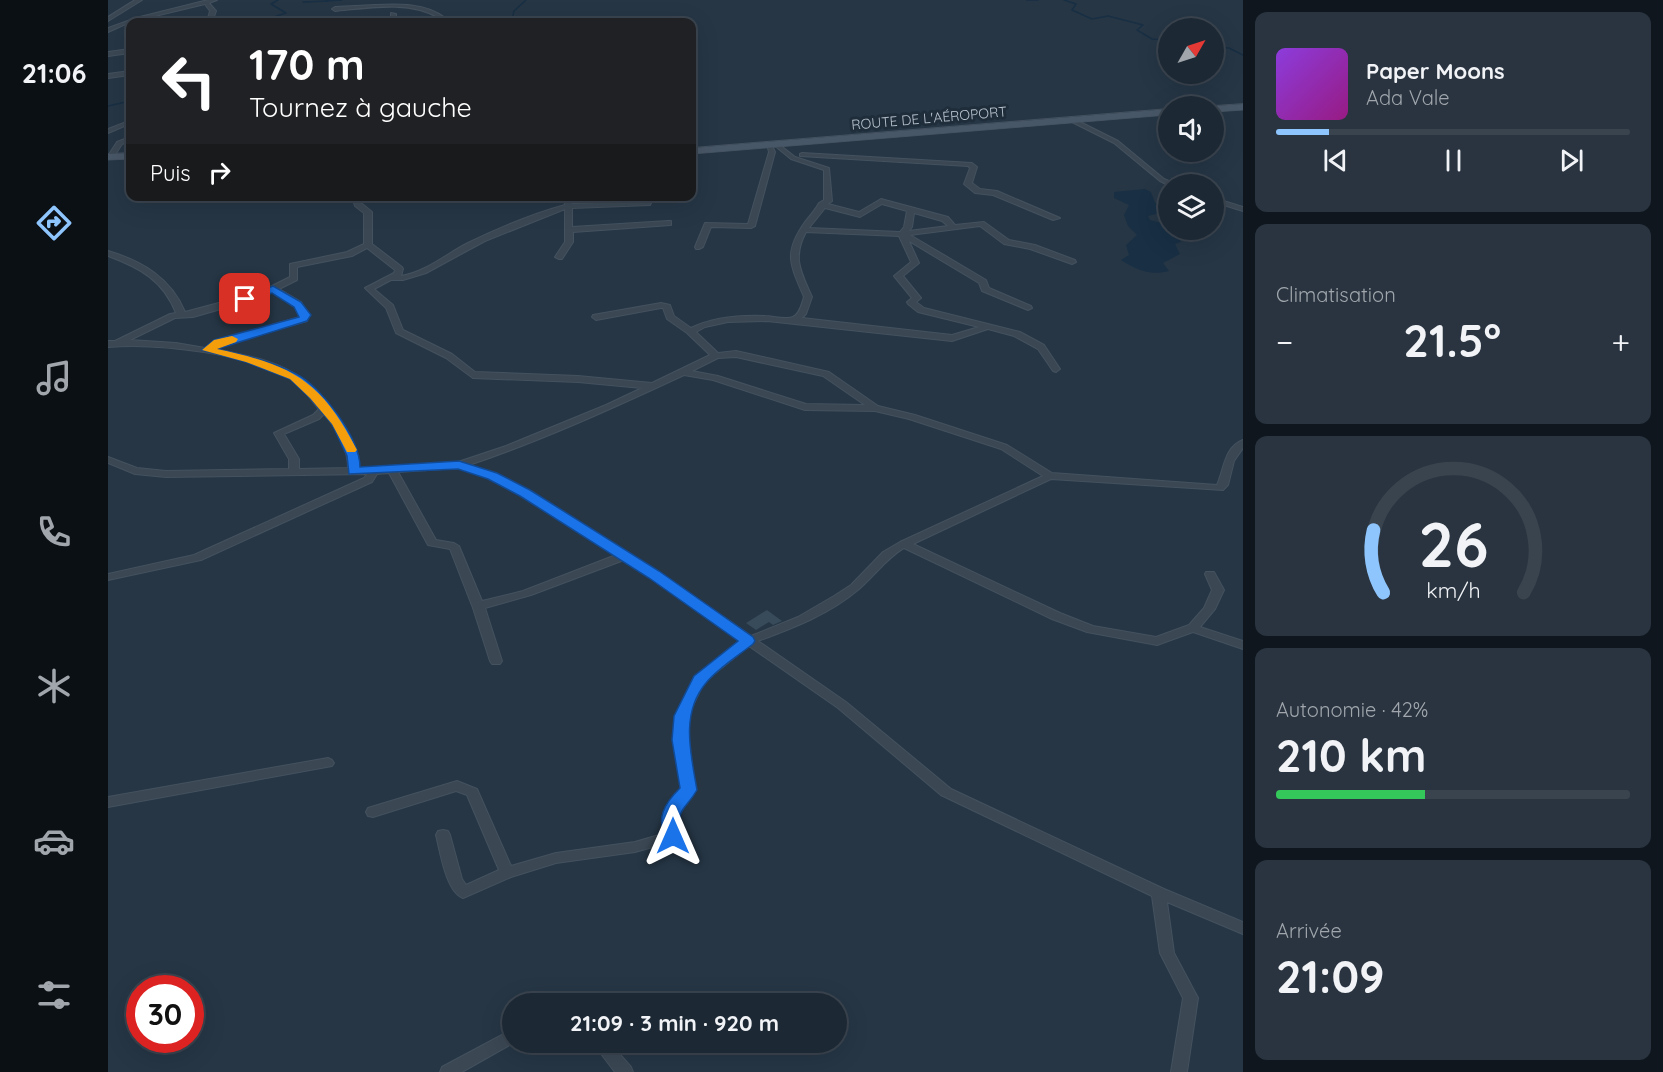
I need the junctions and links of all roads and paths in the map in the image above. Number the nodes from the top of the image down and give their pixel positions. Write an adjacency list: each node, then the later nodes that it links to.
1 (139, 0): 10 (street)
2 (214, 0): 3 (street)
3 (206, 2): 6 (street); 7 (street)
4 (335, 9): 9 (street)
5 (393, 14): 8 (street)
6 (142, 18)
7 (212, 18)
8 (394, 18)
9 (442, 18)
10 (108, 20)
11 (126, 23): 12 (street)
12 (108, 30)
13 (126, 52): 14 (street)
14 (108, 54)
15 (126, 74): 16 (street)
16 (108, 76)
17 (1243, 106): 18 (main road)
18 (1224, 108)
19 (1158, 113): 20 (main road, ROUTE DE L'AÉROPORT)
20 (1072, 120): 24 (main road, ROUTE DE L'AÉROPORT); 29 (street)
21 (126, 124): 22 (street)
22 (108, 131)
23 (126, 140): 28 (street)
24 (772, 144): 25 (main road, ROUTE DE L'AÉROPORT); 26 (street); 45 (street)
25 (696, 151)
26 (787, 154): 34 (street); 38 (street)
27 (126, 156): 28 (main road)
28 (110, 157)
29 (1158, 177)
30 (357, 201): 44 (street)
31 (568, 201): 35 (street)
32 (647, 203): 35 (street)
33 (1224, 203): 36 (street)
34 (822, 205): 37 (street); 42 (street)
35 (568, 206): 41 (street); 49 (street)
36 (1243, 209)
37 (911, 210): 40 (street); 43 (street)
38 (1056, 218)
39 (668, 222): 41 (street)
40 (954, 228): 43 (street); 48 (street)
41 (568, 230): 47 (street)
42 (805, 231): 43 (street); 54 (street)
43 (902, 234): 51 (street); 55 (street)
44 (369, 245): 49 (street); 50 (street)
45 (699, 247)
46 (108, 253): 52 (street)
47 (559, 257)
48 (1072, 262)
49 (392, 278): 62 (street)
50 (273, 289): 52 (street); 58 (street)
51 (1028, 308)
52 (181, 314): 57 (street)
53 (596, 317): 56 (street)
54 (794, 320): 55 (street); 56 (street)
55 (988, 327): 60 (street)
56 (690, 331): 59 (street)
57 (113, 344): 58 (street)
58 (207, 350): 64 (street)
59 (716, 356): 61 (street); 63 (street)
60 (1056, 369)
61 (684, 372): 62 (street); 63 (street)
62 (652, 386): 67 (street)
63 (875, 408): 72 (street)
64 (324, 409): 69 (street); 71 (street)
65 (1243, 443): 72 (street)
66 (108, 460): 71 (street)
67 (459, 465): 68 (street); 74 (street)
68 (392, 470): 70 (street); 77 (street)
69 (353, 471): 70 (street); 71 (street)
70 (374, 471): 76 (street)
71 (294, 472)
72 (1050, 476): 73 (street)
73 (904, 544): 78 (street); 79 (street)
74 (624, 556): 77 (street); 79 (street)
75 (1210, 574): 78 (street)
76 (108, 577)
77 (478, 606): 81 (street)
78 (1193, 628): 80 (street)
79 (748, 641): 86 (street); 87 (street)
80 (1243, 645)
81 (496, 661)
82 (328, 763): 83 (street)
83 (108, 802)
84 (373, 812): 86 (street)
85 (443, 835): 86 (street)
86 (507, 873)
87 (1159, 893): 88 (street); 93 (street)
88 (1243, 928)
89 (502, 1042): 91 (street)
90 (609, 1053): 92 (street)
91 (448, 1072)
92 (625, 1072)
93 (1179, 1072)

